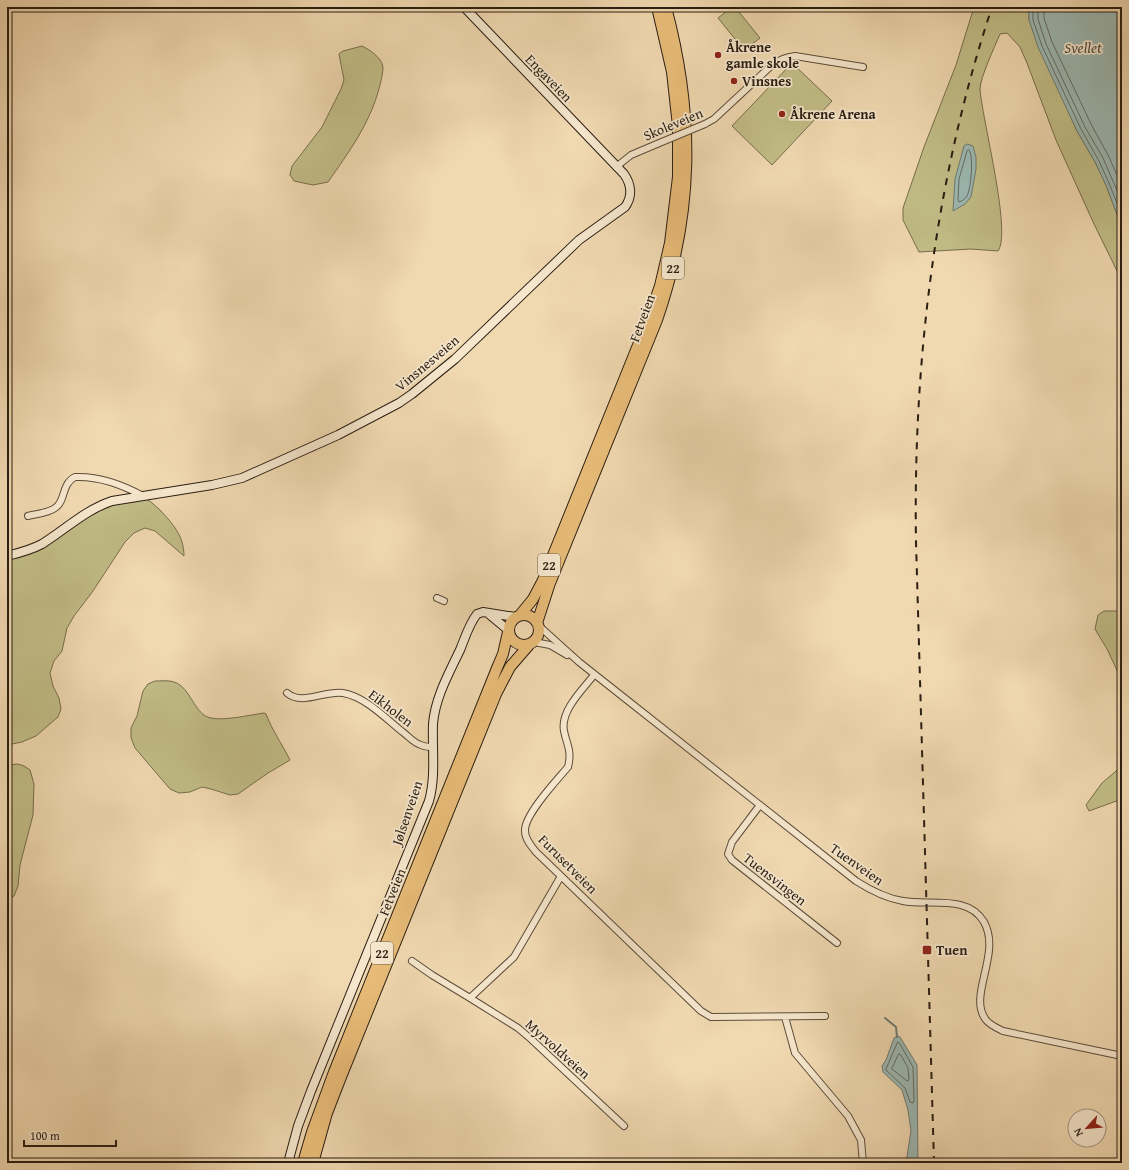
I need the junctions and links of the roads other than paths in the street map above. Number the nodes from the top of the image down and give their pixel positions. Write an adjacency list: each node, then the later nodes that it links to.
1 (464, 7): 5 (main road, Engaveien)
2 (657, 7): 12 (highway, Fetveien / 22)
3 (666, 7): 13 (highway, Fetveien / 22)
4 (863, 67): 5 (street, Skoleveien, bridge)
5 (616, 167): 6 (main road, Vinsnesveien)
6 (143, 496): 7 (street); 8 (main road, Vinsnesveien)
7 (28, 516)
8 (7, 556)
9 (437, 598): 10 (street)
10 (444, 601)
11 (488, 613): 12 (main road); 14 (main road); 19 (main road, Jølsenveien)
12 (517, 616): 13 (highway); 14 (highway, 22)
13 (538, 624): 15 (highway, 22); 16 (street, Tuenveien)
14 (508, 631): 15 (highway); 30 (highway, Fetveien / 22)
15 (531, 643): 16 (street, Tuenveien); 31 (highway, Fetveien / 22)
16 (579, 662): 17 (street, Tuenveien)
17 (594, 675): 20 (street, Tuenveien); 21 (street, Furusetveien)
18 (286, 693): 19 (street, Eikholen)
19 (433, 747): 29 (main road, Jølsenveien)
20 (760, 805): 22 (street, Tuensvingen); 27 (street, Tuenveien)
21 (561, 876): 24 (street); 26 (street, Furusetveien)
22 (837, 943)
23 (412, 961): 24 (street, Myrvoldveien)
24 (470, 998): 28 (street, Myrvoldveien)
25 (825, 1016): 26 (street, Furusetveien)
26 (785, 1017): 32 (street)
27 (1122, 1056)
28 (624, 1126)
29 (288, 1163)
30 (303, 1163)
31 (312, 1163)
32 (863, 1163)

